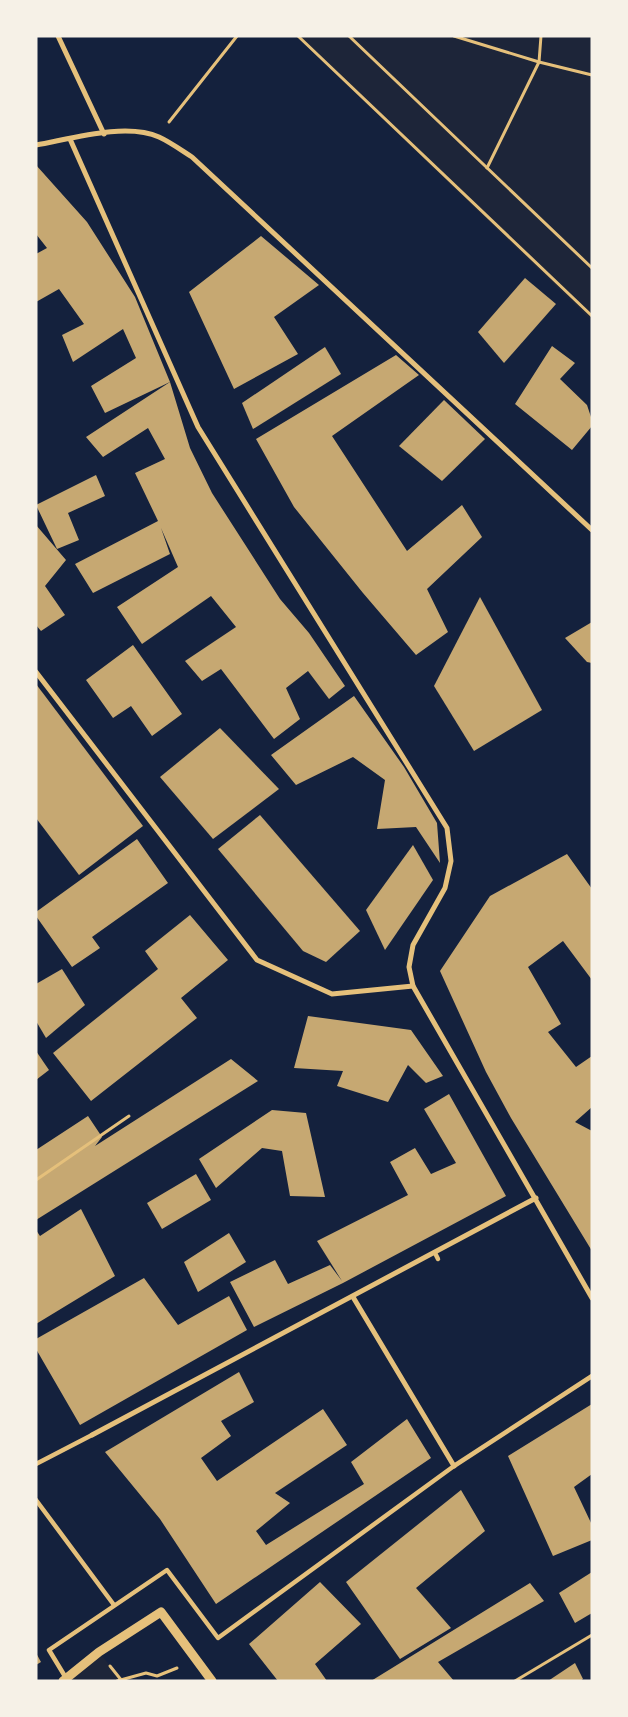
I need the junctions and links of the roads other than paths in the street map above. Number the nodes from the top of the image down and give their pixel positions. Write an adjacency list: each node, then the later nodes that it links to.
1 (58, 36): 2 (street)
2 (104, 134): 3 (street); 5 (street)
3 (70, 139): 4 (street); 7 (street)
4 (36, 145)
5 (592, 530)
6 (36, 672): 7 (street)
7 (413, 986): 8 (street)
8 (536, 1198): 9 (street); 12 (street)
9 (435, 1253): 10 (street); 11 (street)
10 (438, 1259)
11 (353, 1298): 14 (street); 16 (street)
12 (592, 1298)
13 (592, 1376): 16 (street)
14 (92, 1435): 15 (street)
15 (36, 1464)
16 (454, 1466): 18 (street)
17 (36, 1500): 18 (street)
18 (114, 1605): 19 (street)
19 (64, 1679): 20 (street)
20 (212, 1681)

